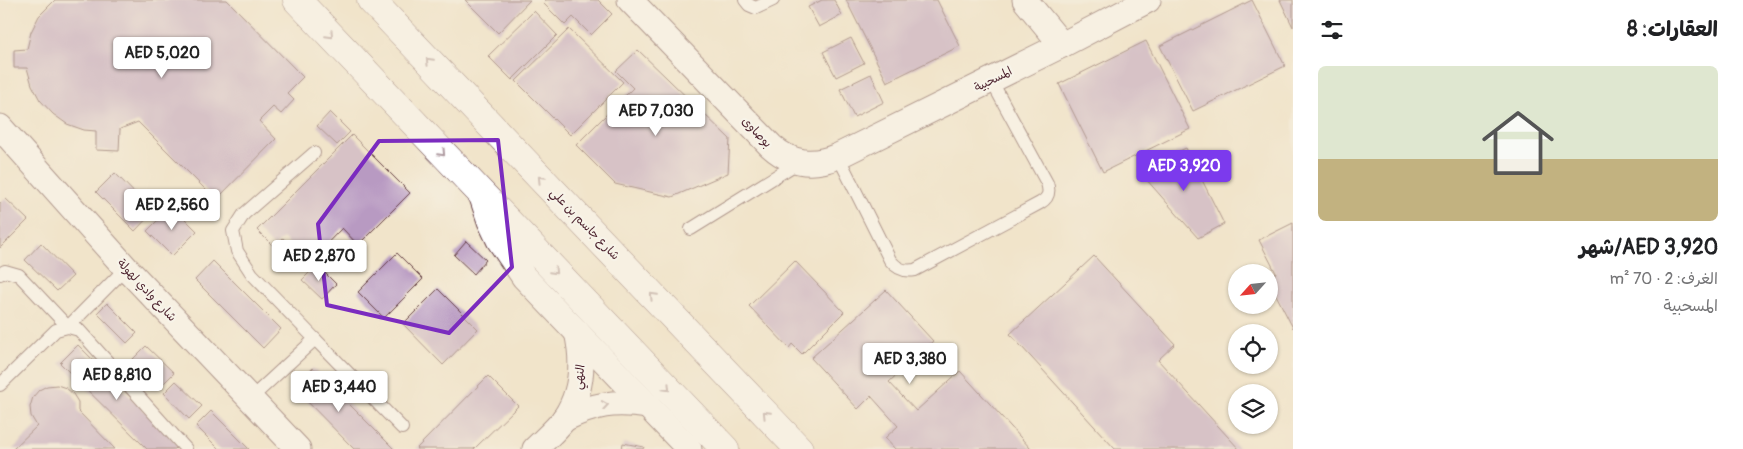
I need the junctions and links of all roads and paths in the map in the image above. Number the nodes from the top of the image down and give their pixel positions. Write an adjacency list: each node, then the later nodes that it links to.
1 (297, 0): 14 (street, one-way to 14)
2 (371, 0): 31 (street, شارع جاسم بن علي, one-way to 2)
3 (630, 0): 13 (street, بوصاوى)
4 (745, 0): 5 (lane)
5 (773, 0)
6 (1025, 0): 8 (street)
7 (1148, 0): 8 (street, المسحبية)
8 (1062, 45): 9 (street, المسحبية)
9 (991, 80): 12 (street, المسحبية); 12 (lane)
10 (0, 127): 16 (street, شارع وادي لهولة)
11 (314, 154): 20 (lane)
12 (838, 156): 13 (street, بوصاوى)
13 (799, 162): 15 (lane)
14 (481, 194): 19 (street); 30 (street, one-way to 30)
15 (691, 229)
16 (126, 268): 18 (lane); 22 (street, شارع وادي لهولة)
17 (0, 274): 18 (lane)
18 (68, 327): 21 (lane); 26 (lane)
19 (577, 332): 23 (street); 24 (street, النهي)
20 (315, 338): 22 (lane); 25 (lane)
21 (0, 386)
22 (250, 399): 27 (street, شارع وادي لهولة)
23 (648, 406): 24 (street, النهي, one-way to 23); 29 (street)
24 (564, 419): 28 (street, النهي)
25 (402, 428)
26 (186, 449)
27 (298, 449)
28 (535, 449)
29 (689, 449)
30 (725, 449)
31 (799, 449)

